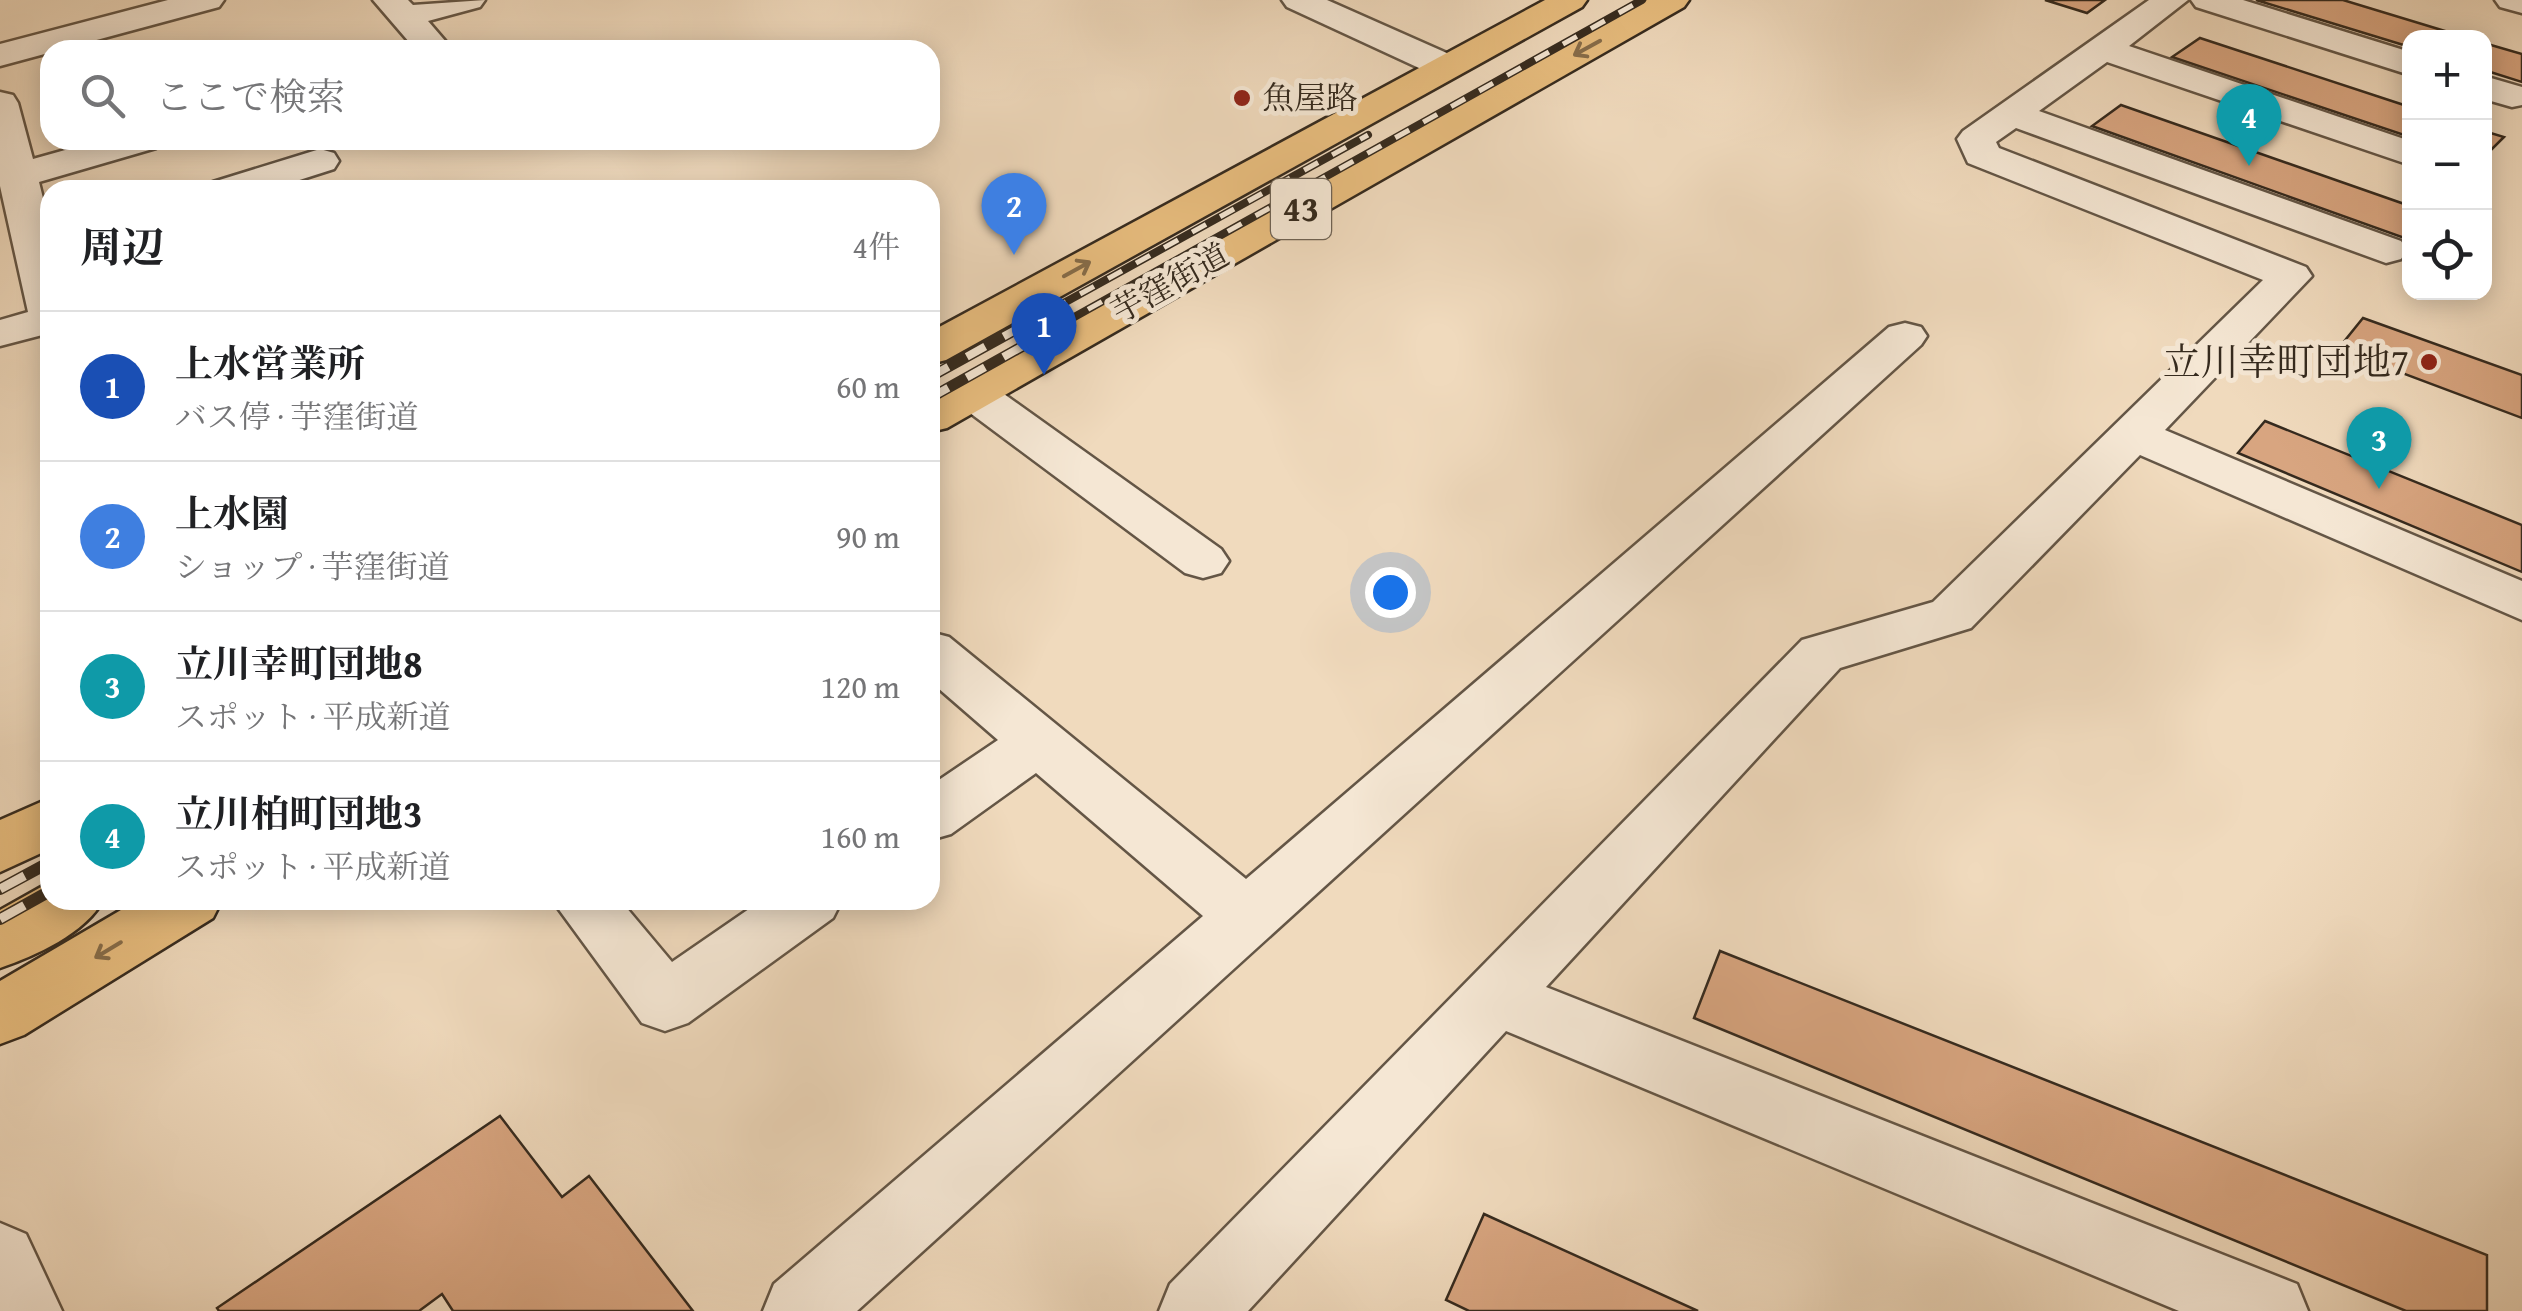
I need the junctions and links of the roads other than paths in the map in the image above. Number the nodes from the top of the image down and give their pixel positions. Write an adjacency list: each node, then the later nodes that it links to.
1 (207, 0): 11 (street)
2 (468, 0): 10 (street)
3 (1299, 0): 17 (street)
4 (1570, 0): 17 (main road, 芋窪街道 / 43)
5 (1672, 0): 31 (main road, 芋窪街道 / 43, one-way to 31)
6 (2171, 0): 14 (street)
7 (2208, 0): 16 (street)
8 (2512, 0): 9 (street)
9 (2522, 3)
10 (398, 8): 12 (street)
11 (56, 40)
12 (426, 40)
13 (40, 44): 15 (street)
14 (2102, 49): 18 (street); 21 (street)
15 (0, 55)
16 (2402, 61)
17 (1445, 66): 30 (main road, 芋窪街道 / 43, one-way to 17)
18 (2012, 114): 25 (street); 33 (street)
19 (7, 139): 20 (street); 24 (street)
20 (40, 139)
21 (2402, 151)
22 (323, 164): 23 (street)
23 (264, 180)
24 (29, 232): 26 (street)
25 (2386, 250)
26 (40, 276)
27 (40, 319): 28 (street)
28 (0, 333)
29 (1904, 336): 47 (street)
30 (940, 344)
31 (974, 394): 32 (main road, 芋窪街道 / 43); 34 (street)
32 (940, 413)
33 (2133, 434): 35 (street); 49 (street)
34 (1204, 561)
35 (2522, 602)
36 (940, 660): 37 (street)
37 (1039, 741): 40 (street); 47 (street)
38 (40, 786): 39 (main road)
39 (0, 808)
40 (940, 810)
41 (40, 826): 42 (main road)
42 (0, 848)
43 (54, 910): 48 (main road)
44 (174, 910): 50 (main road, one-way to 50)
45 (592, 910): 46 (street)
46 (797, 910)
47 (1245, 914): 53 (street)
48 (0, 941)
49 (1494, 996): 54 (street); 55 (street)
50 (0, 1015)
51 (0, 1259): 52 (street)
52 (24, 1311)
53 (801, 1311)
54 (1196, 1311)
55 (2270, 1311)

